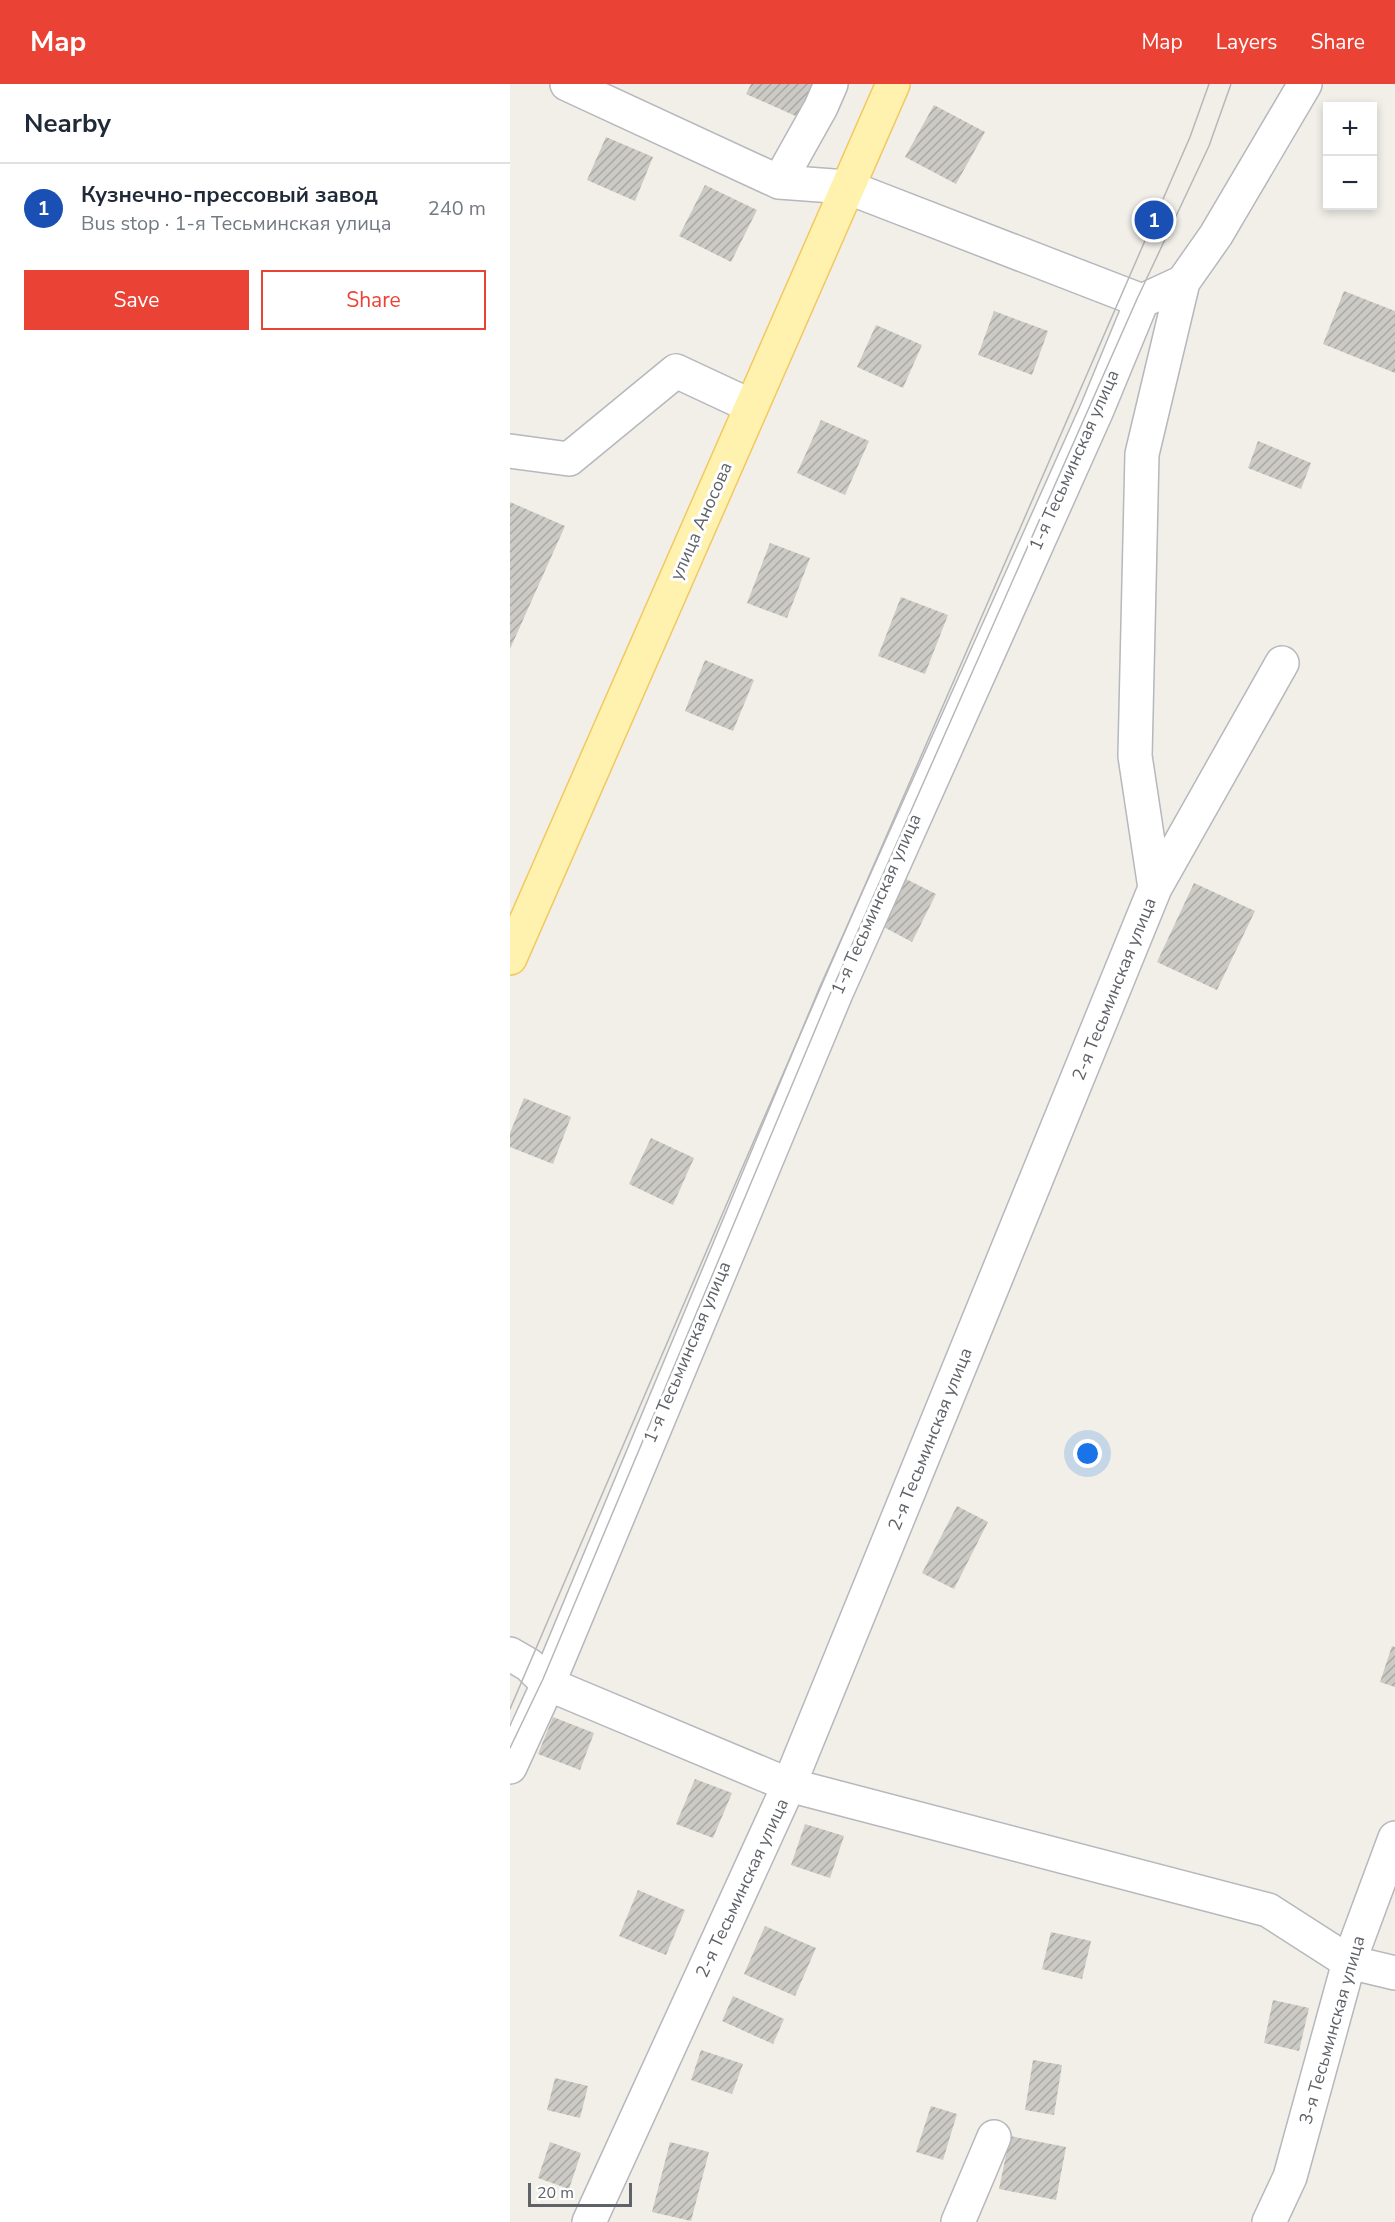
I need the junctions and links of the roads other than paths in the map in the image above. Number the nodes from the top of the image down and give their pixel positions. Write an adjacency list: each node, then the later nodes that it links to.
1 (567, 84): 5 (street)
2 (831, 84): 5 (street)
3 (893, 84): 6 (main road, улица Аносова)
4 (1305, 84): 7 (street)
5 (779, 182): 6 (street)
6 (846, 188): 8 (street); 9 (main road, улица Аносова)
7 (1183, 282): 8 (street); 12 (street)
8 (1142, 300): 15 (street, 1-я Тесьминская улица)
9 (751, 406): 10 (street); 13 (main road, улица Аносова)
10 (510, 451)
11 (1282, 663): 12 (street, 2-я Тесьминская улица)
12 (1155, 888): 17 (street, 2-я Тесьминская улица)
13 (510, 958)
14 (510, 1654): 15 (street)
15 (548, 1684): 16 (street, 1-я Тесьминская улица); 17 (street)
16 (510, 1767)
17 (789, 1785): 19 (street); 22 (street, 2-я Тесьминская улица)
18 (1395, 1838): 19 (street, 3-я Тесьминская улица)
19 (1349, 1962): 20 (street); 24 (street, 3-я Тесьминская улица)
20 (1395, 1973)
21 (994, 2137): 23 (street)
22 (589, 2222)
23 (958, 2222)
24 (1269, 2222)

